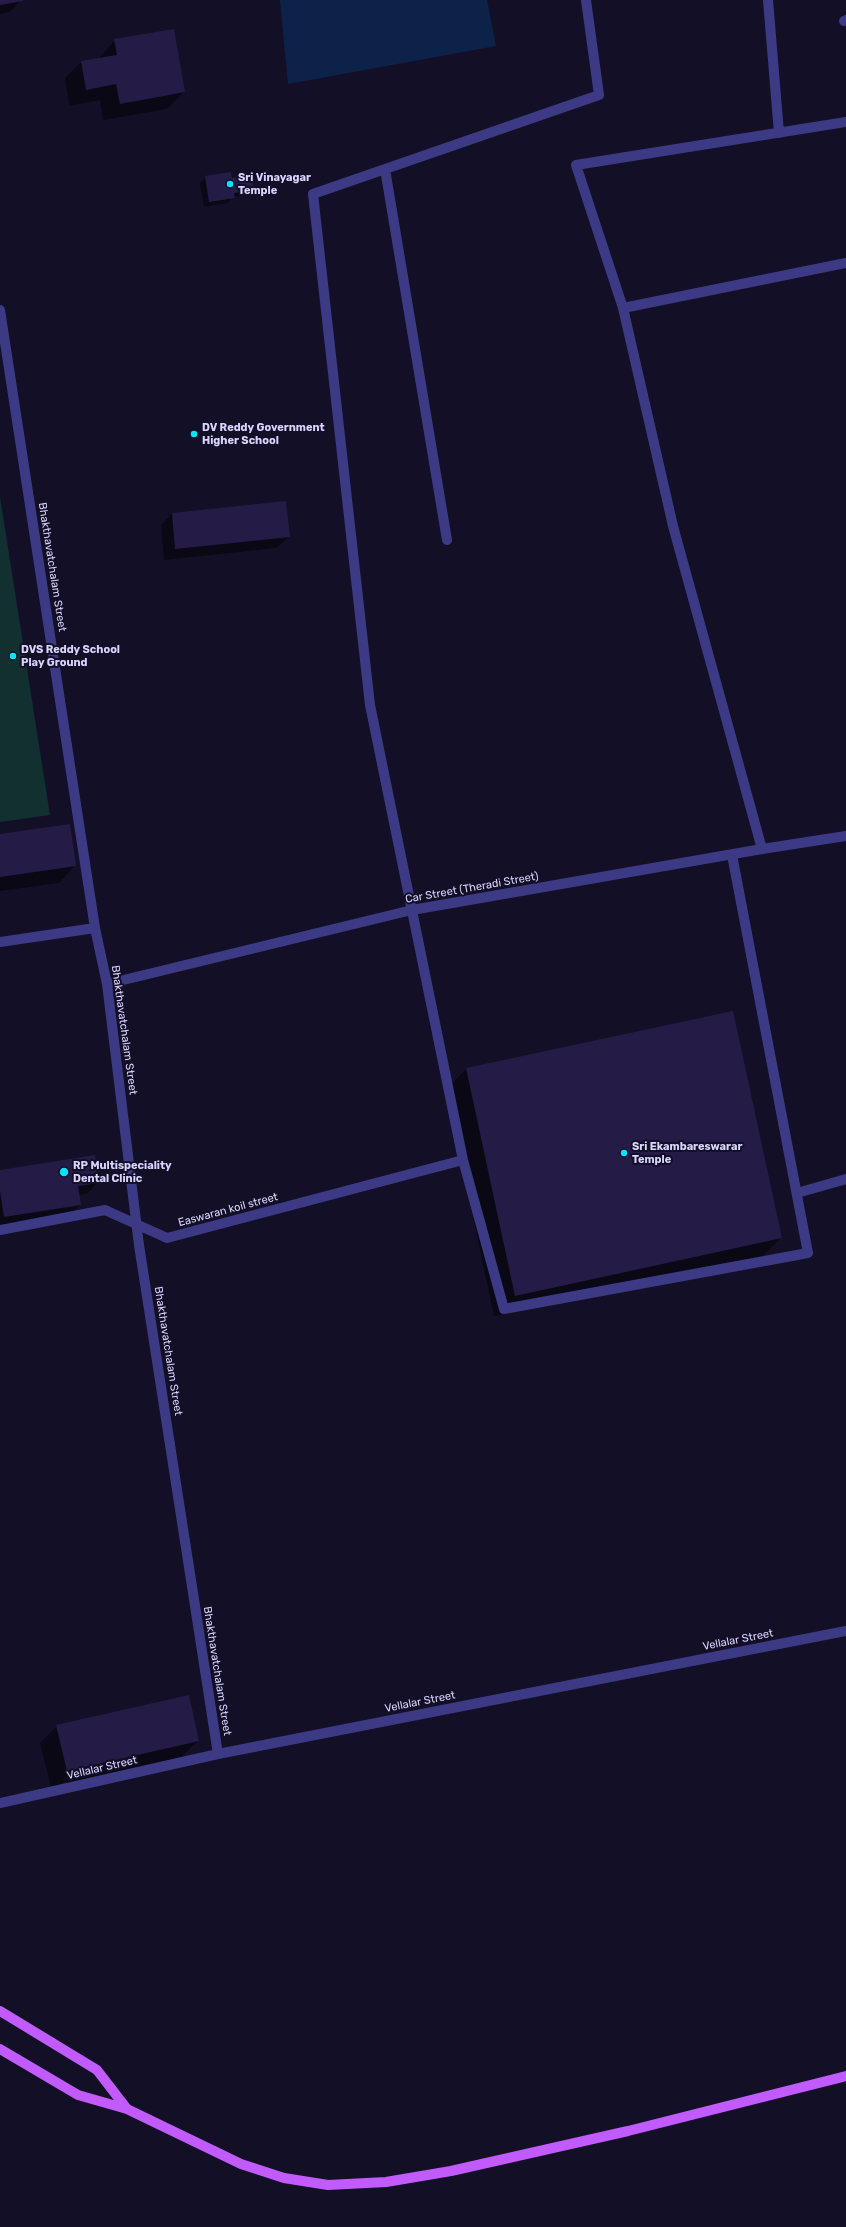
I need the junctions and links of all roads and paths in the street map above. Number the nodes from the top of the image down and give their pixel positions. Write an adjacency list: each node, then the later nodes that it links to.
1 (586, 0): 5 (street)
2 (768, 0): 4 (street)
3 (846, 122): 4 (street)
4 (779, 133): 7 (street)
5 (385, 169): 9 (street); 13 (street)
6 (846, 263): 7 (street)
7 (623, 308): 11 (street)
8 (0, 310): 14 (street, Bhakthavatchalam Street)
9 (447, 540)
10 (846, 836): 11 (street, Car Street (Theradi Street))
11 (762, 849): 12 (street, Car Street (Theradi Street))
12 (732, 855): 13 (street, Car Street (Theradi Street)); 19 (street)
13 (412, 910): 16 (street, Car Street (Theradi Street)); 17 (street)
14 (95, 928): 15 (street); 16 (street, Bhakthavatchalam Street)
15 (0, 942)
16 (107, 984): 20 (street, Bhakthavatchalam Street)
17 (463, 1160): 19 (street); 20 (street, Easwaran koil street)
18 (846, 1178): 19 (street)
19 (797, 1193)
20 (137, 1224): 21 (street, Easwaran koil street); 23 (street, Bhakthavatchalam Street)
21 (0, 1230)
22 (846, 1632): 23 (street, Vellalar Street)
23 (218, 1754): 24 (street, Vellalar Street)
24 (0, 1803)
25 (0, 2011): 28 (main road)
26 (0, 2049): 28 (main road)
27 (846, 2076): 28 (main road)
28 (127, 2108)

